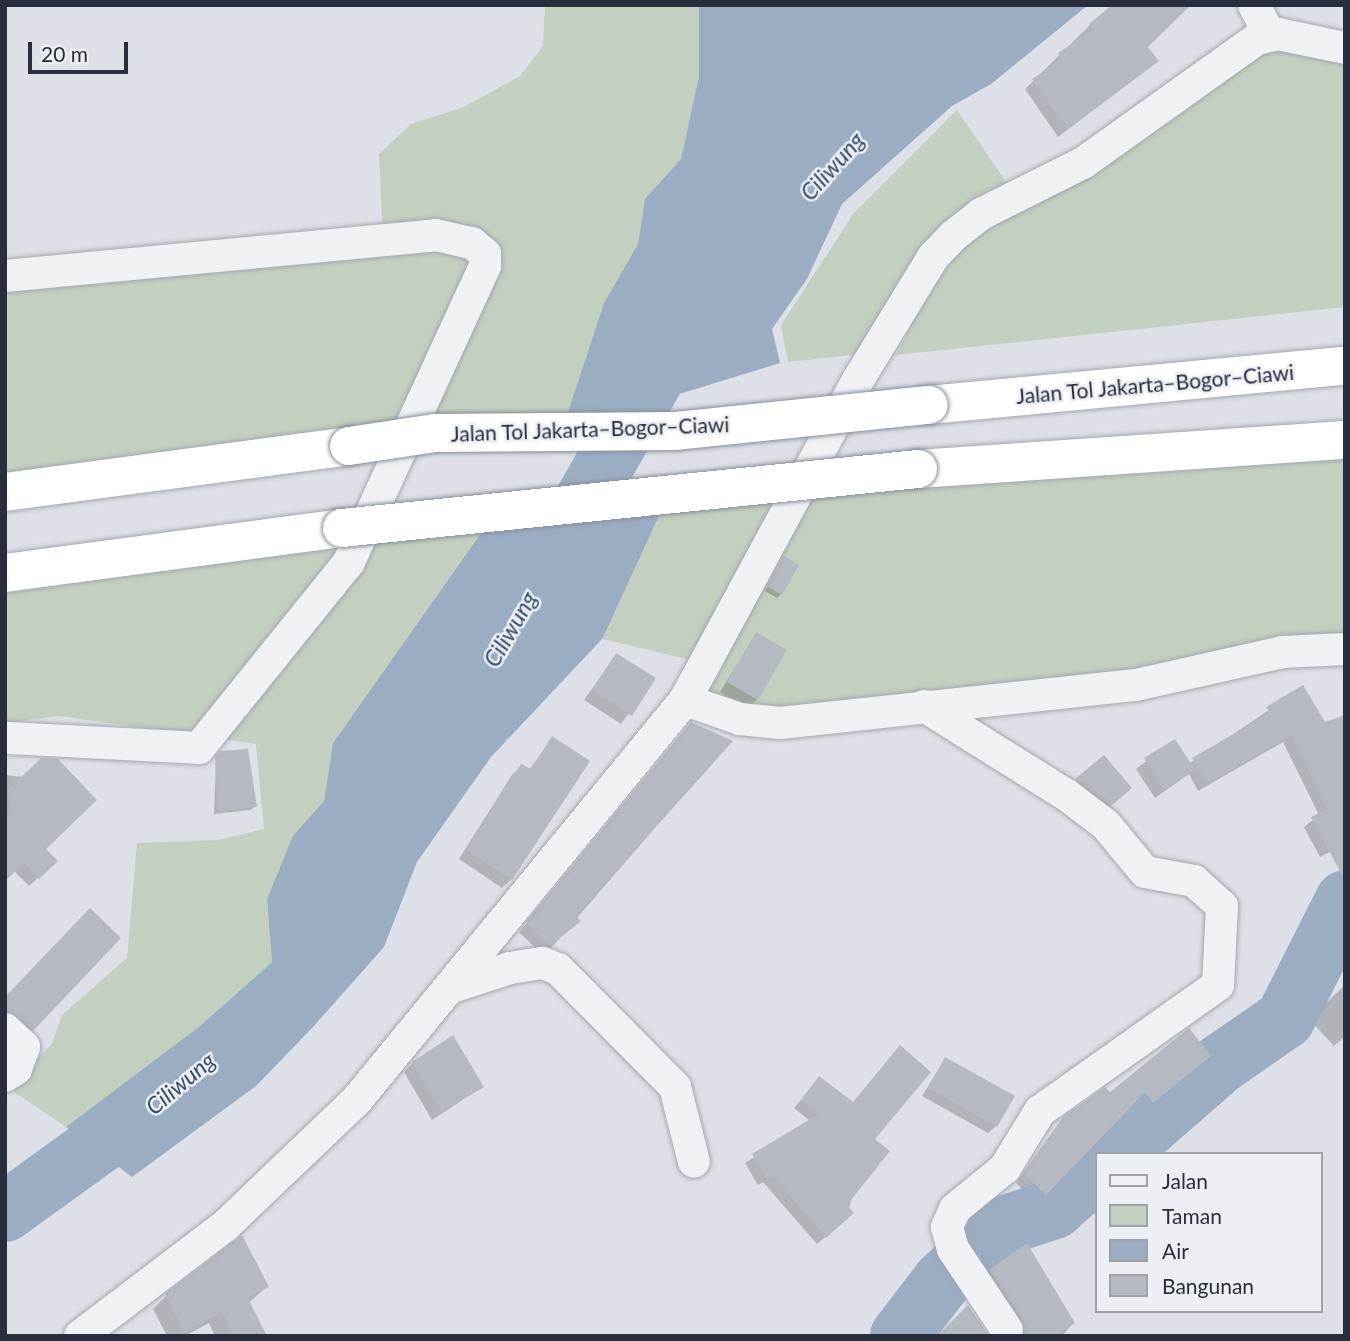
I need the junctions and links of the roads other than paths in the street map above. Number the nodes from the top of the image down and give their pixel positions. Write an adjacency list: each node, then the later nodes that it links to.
1 (1254, 5): 2 (street)
2 (1270, 35): 3 (street); 10 (street)
3 (1345, 48)
4 (5, 276): 12 (street)
5 (1345, 366): 7 (highway, Jalan Tol Jakarta–Bogor–Ciawi, bridge)
6 (1345, 440): 8 (highway, bridge)
7 (5, 492)
8 (13, 575)
9 (1345, 649): 11 (street)
10 (685, 700): 11 (street); 13 (street)
11 (924, 706): 17 (street)
12 (5, 738)
13 (451, 988): 16 (street); 18 (street)
14 (5, 1029): 15 (street)
15 (5, 1076)
16 (694, 1162)
17 (1007, 1330)
18 (80, 1336)

